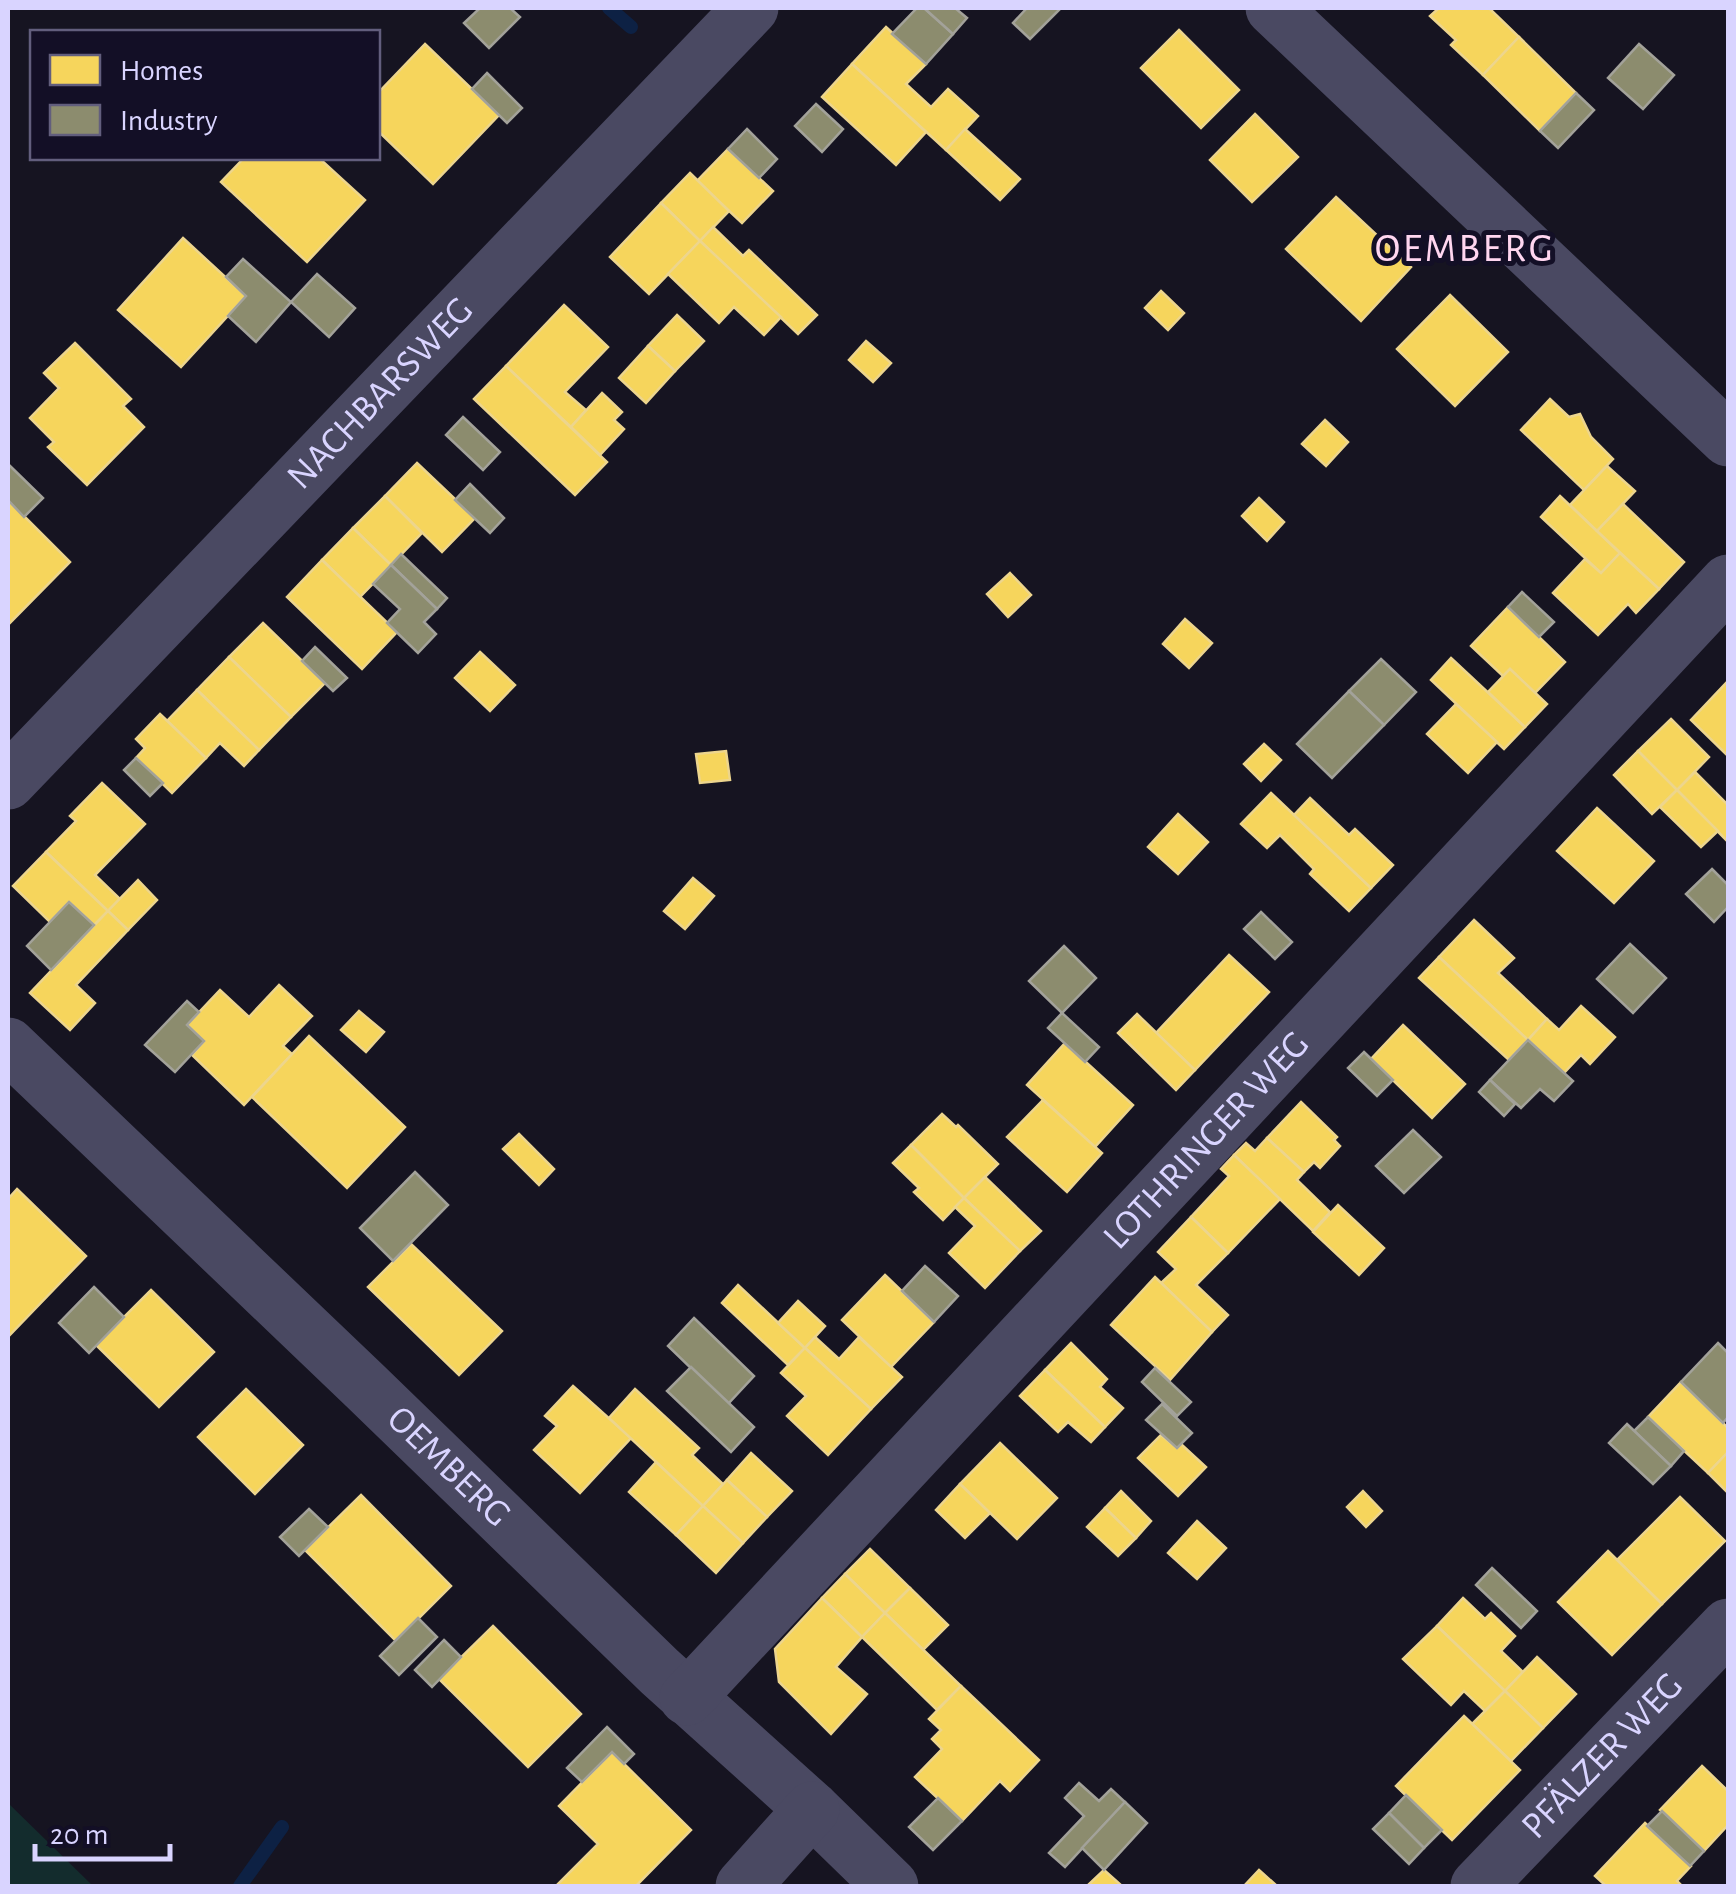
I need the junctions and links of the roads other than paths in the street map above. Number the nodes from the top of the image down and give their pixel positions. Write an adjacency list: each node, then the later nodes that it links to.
1 (752, 8): 5 (street, NACHBARSWEG)
2 (1273, 8): 3 (street)
3 (1728, 439)
4 (1728, 582): 8 (street, LOTHRINGER WEG)
5 (8, 782)
6 (8, 1045): 8 (street, OEMBERG)
7 (1728, 1626): 12 (street, PFÄLZER WEG)
8 (687, 1698): 9 (street, OEMBERG)
9 (812, 1809): 10 (street); 11 (street, OEMBERG)
10 (743, 1886)
11 (890, 1886)
12 (1478, 1886)

